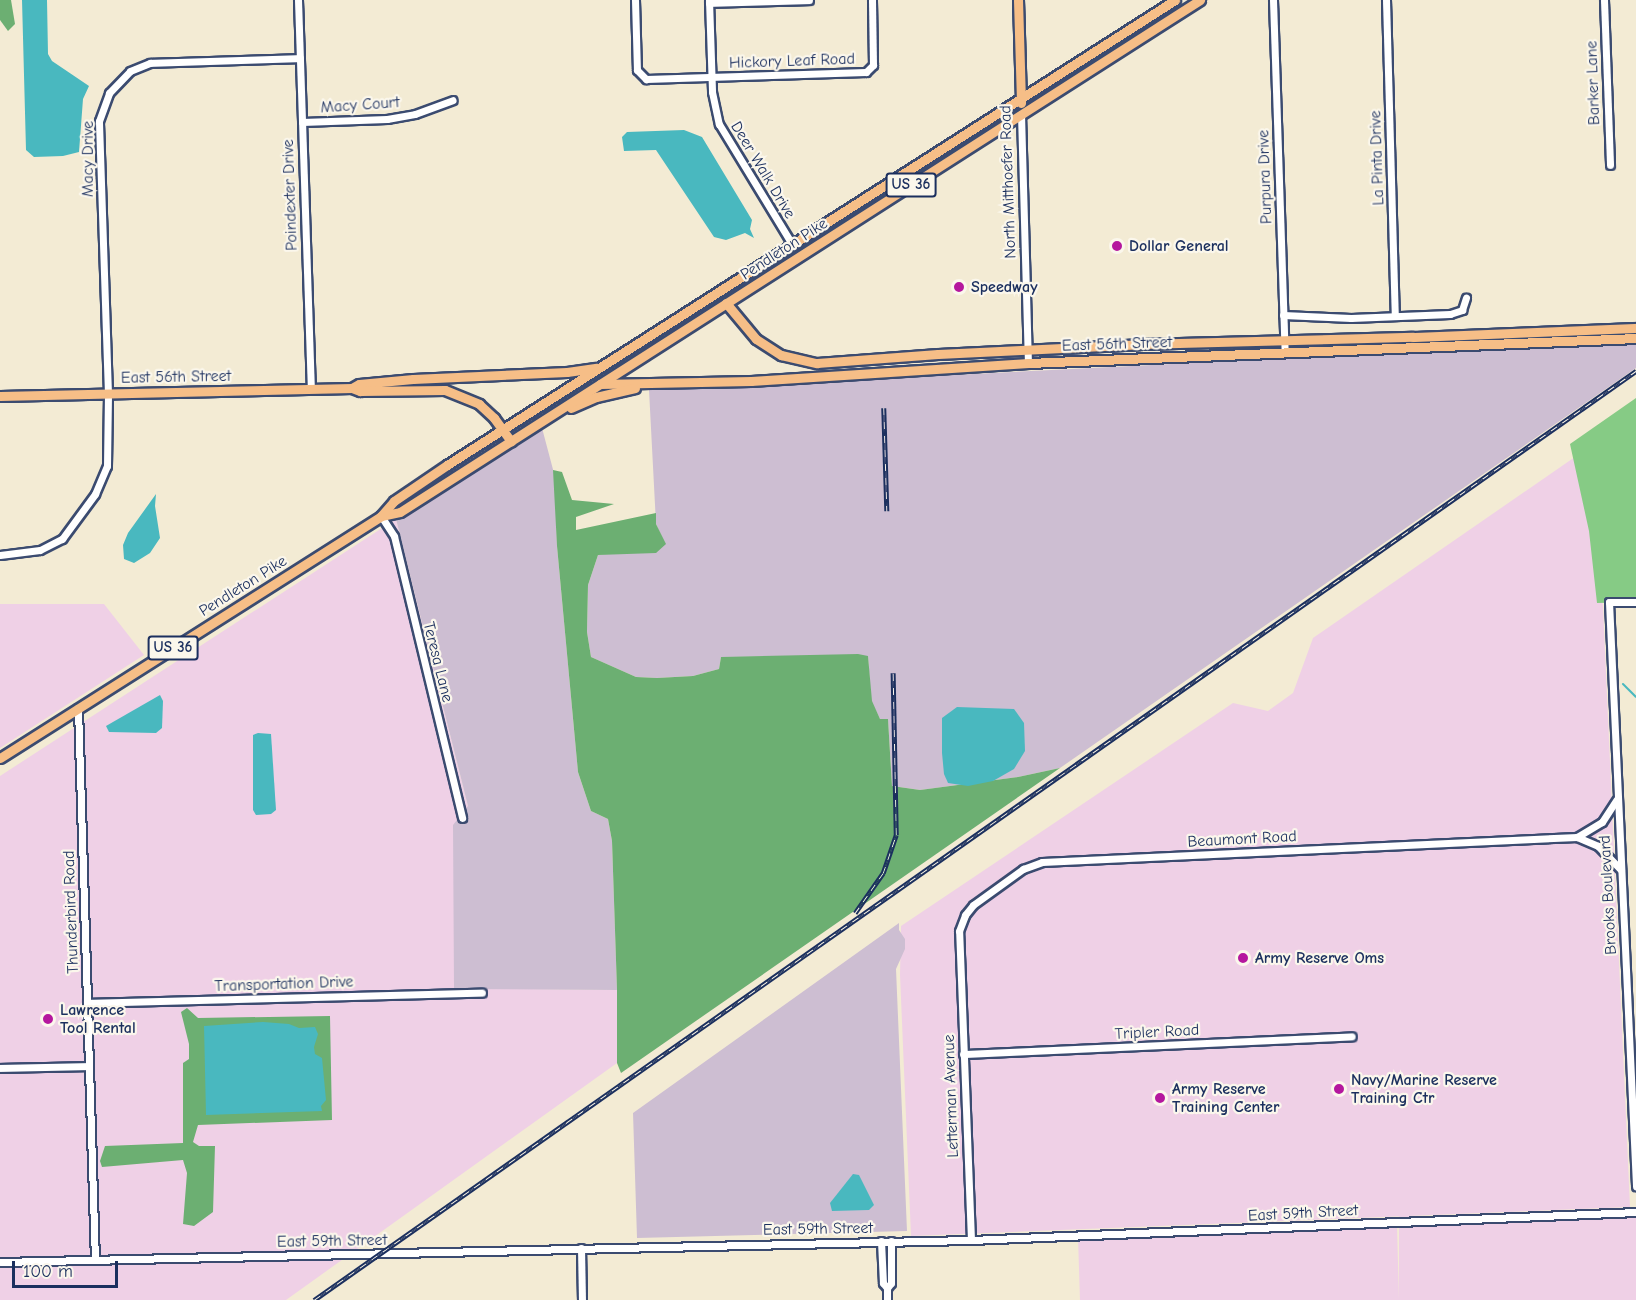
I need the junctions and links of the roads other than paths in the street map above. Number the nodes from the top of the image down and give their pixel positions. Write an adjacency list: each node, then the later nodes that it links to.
1 (298, 0): 12 (street, Poindexter Drive)
2 (635, 0): 13 (street, Hickory Leaf Road)
3 (809, 0): 11 (street)
4 (872, 0): 13 (street, Hickory Leaf Road)
5 (1018, 0): 14 (main road, North Mitthoefer Road)
6 (1175, 0): 14 (main road, Pendleton Pike / US 36)
7 (1200, 0): 16 (main road, Pendleton Pike / US 36)
8 (1273, 0): 22 (street, Purpura Drive)
9 (1386, 0): 23 (street, La Pinta Drive)
10 (1604, 0): 18 (street, Barker Lane)
11 (709, 2): 13 (street, Deer Walk Drive)
12 (300, 58): 17 (street, Poindexter Drive); 35 (street, Macy Drive)
13 (712, 77): 19 (street, Deer Walk Drive)
14 (1021, 99): 16 (main road, North Mitthoefer Road); 19 (main road, Pendleton Pike / US 36)
15 (453, 100): 17 (street, Macy Court)
16 (1021, 114): 21 (main road, Pendleton Pike / US 36); 27 (street, North Mitthoefer Road)
17 (302, 122): 34 (street, Poindexter Drive)
18 (1610, 165)
19 (792, 244): 30 (main road, Pendleton Pike / US 36)
20 (1466, 298): 23 (street)
21 (726, 303): 27 (main road, East 56th Street); 31 (main road, Pendleton Pike / US 36)
22 (1284, 315): 23 (street); 26 (street, Purpura Drive)
23 (1395, 316)
24 (1636, 328): 26 (main road, East 56th Street)
25 (1636, 338): 28 (main road, East 56th Street)
26 (1284, 339): 27 (main road, East 56th Street); 28 (street, Purpura Drive)
27 (1028, 349): 29 (street, North Mitthoefer Road)
28 (1285, 353): 29 (main road, East 56th Street)
29 (1028, 363): 32 (main road, East 56th Street)
30 (600, 367): 33 (main road, East 56th Street); 38 (main road, Pendleton Pike / US 36)
31 (600, 384): 32 (main road, East 56th Street); 37 (main road, Pendleton Pike / US 36)
32 (652, 384): 37 (main road)
33 (352, 388): 34 (main road, East 56th Street); 38 (main road, East 56th Street)
34 (311, 389): 35 (main road, East 56th Street)
35 (108, 394): 36 (main road, East 56th Street); 41 (street, Macy Drive)
36 (0, 396)
37 (547, 418): 39 (main road, Pendleton Pike / US 36)
38 (503, 429): 39 (main road, East 56th Street); 40 (main road, Pendleton Pike / US 36)
39 (511, 441): 40 (main road, Pendleton Pike / US 36)
40 (381, 516): 43 (main road, Pendleton Pike / US 36); 46 (street, Teresa Lane)
41 (0, 555)
42 (1636, 602): 45 (street, Brooks Boulevard)
43 (78, 708): 44 (main road, Pendleton Pike / US 36); 51 (street, Thunderbird Road)
44 (0, 758)
45 (1618, 798): 47 (street, Beaumont Road); 48 (street, Brooks Boulevard)
46 (462, 818)
47 (1577, 837): 48 (street); 49 (street, Beaumont Road)
48 (1621, 870): 52 (street, Brooks Boulevard)
49 (958, 952): 54 (street, Letterman Avenue)
50 (482, 993): 51 (street, Transportation Drive)
51 (87, 1003): 55 (street, Thunderbird Road)
52 (1632, 1024): 57 (street, Brooks Boulevard)
53 (1352, 1036): 54 (street, Tripler Road)
54 (963, 1054): 59 (street, Letterman Avenue)
55 (89, 1066): 56 (street); 63 (street, Thunderbird Road)
56 (0, 1068)
57 (1636, 1186)
58 (1636, 1212): 59 (street, East 59th Street)
59 (971, 1239): 61 (street, East 59th Street)
60 (881, 1241): 61 (street, East 59th Street); 62 (street, East 59th Street); 65 (street)
61 (891, 1241): 65 (street)
62 (581, 1248): 63 (street, East 59th Street); 66 (street)
63 (94, 1260): 64 (street, East 59th Street)
64 (0, 1262)
65 (887, 1288): 67 (street)
66 (582, 1300)
67 (887, 1300)

